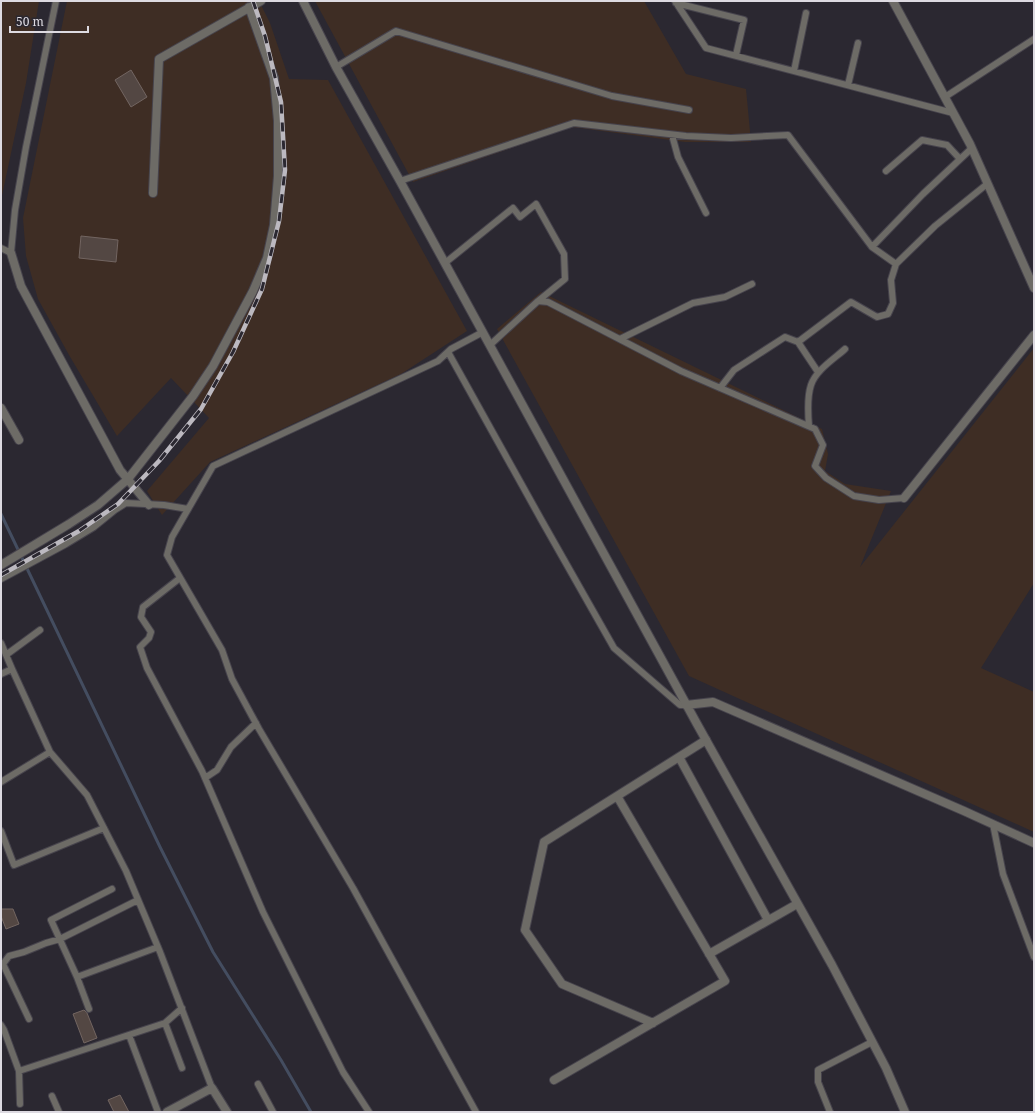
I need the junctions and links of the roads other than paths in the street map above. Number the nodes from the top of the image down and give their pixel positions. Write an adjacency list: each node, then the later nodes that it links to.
1 (56, 1): 27 (lane)
2 (261, 1): 6 (street)
3 (303, 1): 11 (street)
4 (893, 1): 14 (street)
5 (675, 2): 10 (lane); 10 (lane)
6 (249, 7): 23 (street); 45 (street)
7 (806, 13): 12 (lane)
8 (1034, 39): 14 (lane)
9 (858, 43): 13 (lane)
10 (736, 55): 12 (lane)
11 (336, 67): 15 (lane); 21 (street)
12 (794, 71): 13 (lane)
13 (848, 85): 16 (lane)
14 (945, 97): 16 (street)
15 (689, 110)
16 (954, 113): 18 (street)
17 (672, 135): 21 (lane); 24 (lane); 25 (lane)
18 (972, 148): 19 (lane); 22 (street)
19 (960, 159): 20 (lane); 25 (lane)
20 (886, 171)
21 (400, 181): 28 (street)
22 (988, 184): 29 (lane); 31 (street)
23 (153, 193)
24 (706, 214)
25 (872, 247): 29 (lane)
26 (1, 248): 27 (lane)
27 (11, 253): 45 (street)
28 (445, 263): 32 (lane); 33 (street)
29 (896, 264): 36 (lane)
30 (752, 284): 35 (lane)
31 (1034, 288)
32 (538, 301): 35 (lane); 37 (lane)
33 (482, 332): 37 (street); 39 (lane)
34 (1034, 335): 46 (street)
35 (620, 339): 41 (lane)
36 (798, 342): 40 (lane); 41 (lane)
37 (490, 344): 57 (street)
38 (845, 348): 40 (lane)
39 (448, 352): 48 (lane); 57 (lane)
40 (818, 372): 43 (lane)
41 (720, 388): 43 (lane)
42 (1, 408): 44 (street)
43 (809, 426): 46 (lane)
44 (19, 440)
45 (128, 479): 47 (street); 49 (street)
46 (904, 498)
47 (149, 505): 48 (lane); 51 (lane)
48 (188, 509): 50 (lane)
49 (1, 565)
50 (180, 578): 58 (lane); 62 (lane)
51 (1, 579)
52 (40, 630): 54 (lane)
53 (1, 643): 54 (lane)
54 (6, 655): 55 (lane)
55 (12, 669): 56 (lane); 60 (lane)
56 (1, 674)
57 (686, 705): 59 (street); 65 (street)
58 (256, 723): 62 (lane); 100 (lane)
59 (706, 740): 61 (street); 71 (street)
60 (50, 752): 63 (lane); 66 (lane)
61 (679, 757): 64 (street); 72 (street)
62 (205, 778): 99 (lane)
63 (1, 782)
64 (617, 796): 75 (street); 83 (street)
65 (993, 824): 68 (street); 76 (lane)
66 (104, 828): 67 (lane); 70 (lane)
67 (1, 831)
68 (1034, 843)
69 (112, 889): 73 (lane)
70 (138, 900): 73 (lane); 74 (lane)
71 (797, 904): 72 (street); 86 (street)
72 (768, 920): 75 (street)
73 (60, 939): 77 (lane); 78 (lane)
74 (158, 947): 78 (lane); 79 (lane)
75 (709, 954): 83 (street)
76 (1034, 957)
77 (2, 964): 81 (lane)
78 (76, 977): 80 (lane)
79 (182, 1008): 82 (lane); 91 (lane)
80 (89, 1009)
81 (29, 1019)
82 (165, 1023): 85 (lane); 87 (lane)
83 (653, 1023): 89 (street)
84 (1, 1025): 88 (lane)
85 (129, 1035): 88 (lane); 95 (lane)
86 (872, 1042): 101 (lane); 102 (street)
87 (182, 1068)
88 (19, 1071): 93 (lane)
89 (554, 1080)
90 (258, 1084): 98 (lane)
91 (212, 1088): 96 (street); 97 (street)
92 (52, 1096): 94 (lane)
93 (20, 1104)
94 (59, 1112)
95 (158, 1112)
96 (168, 1112)
97 (227, 1112)
98 (273, 1112)
99 (369, 1112)
100 (476, 1112)
101 (830, 1112)
102 (905, 1112)

